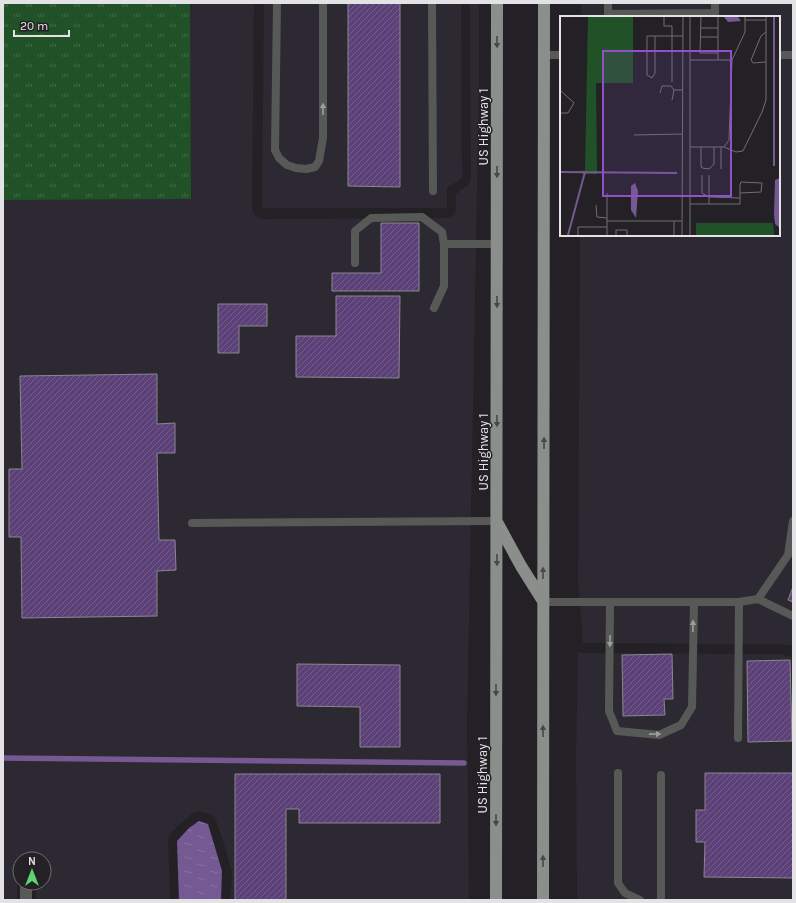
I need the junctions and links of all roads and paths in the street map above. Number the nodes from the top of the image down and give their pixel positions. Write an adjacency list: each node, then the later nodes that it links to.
1 (277, 3): 2 (lane, one-way to 2)
2 (323, 3)
3 (432, 3): 13 (lane)
4 (497, 3): 15 (main road, US Highway 1, one-way to 15)
5 (544, 3): 9 (main road)
6 (608, 3): 8 (lane)
7 (715, 3): 8 (lane)
8 (715, 15)
9 (544, 55): 10 (lane); 22 (main road, one-way to 9)
10 (560, 55)
11 (780, 55): 12 (lane)
12 (793, 55)
13 (433, 191)
14 (444, 244): 15 (lane); 16 (lane); 17 (lane)
15 (497, 244): 18 (main road, US Highway 1, one-way to 18)
16 (355, 263)
17 (434, 308)
18 (497, 521): 20 (lane); 22 (main road); 30 (main road, US Highway 1, one-way to 30)
19 (793, 521): 21 (lane)
20 (192, 523)
21 (758, 599): 25 (lane); 26 (lane)
22 (543, 602): 23 (lane); 31 (main road, one-way to 22)
23 (610, 602): 24 (lane); 24 (lane, one-way to 24)
24 (694, 602): 25 (lane)
25 (739, 602): 27 (lane)
26 (793, 616)
27 (738, 738)
28 (618, 772): 32 (lane)
29 (661, 775): 33 (lane)
30 (496, 900)
31 (543, 900)
32 (640, 900)
33 (660, 900)

